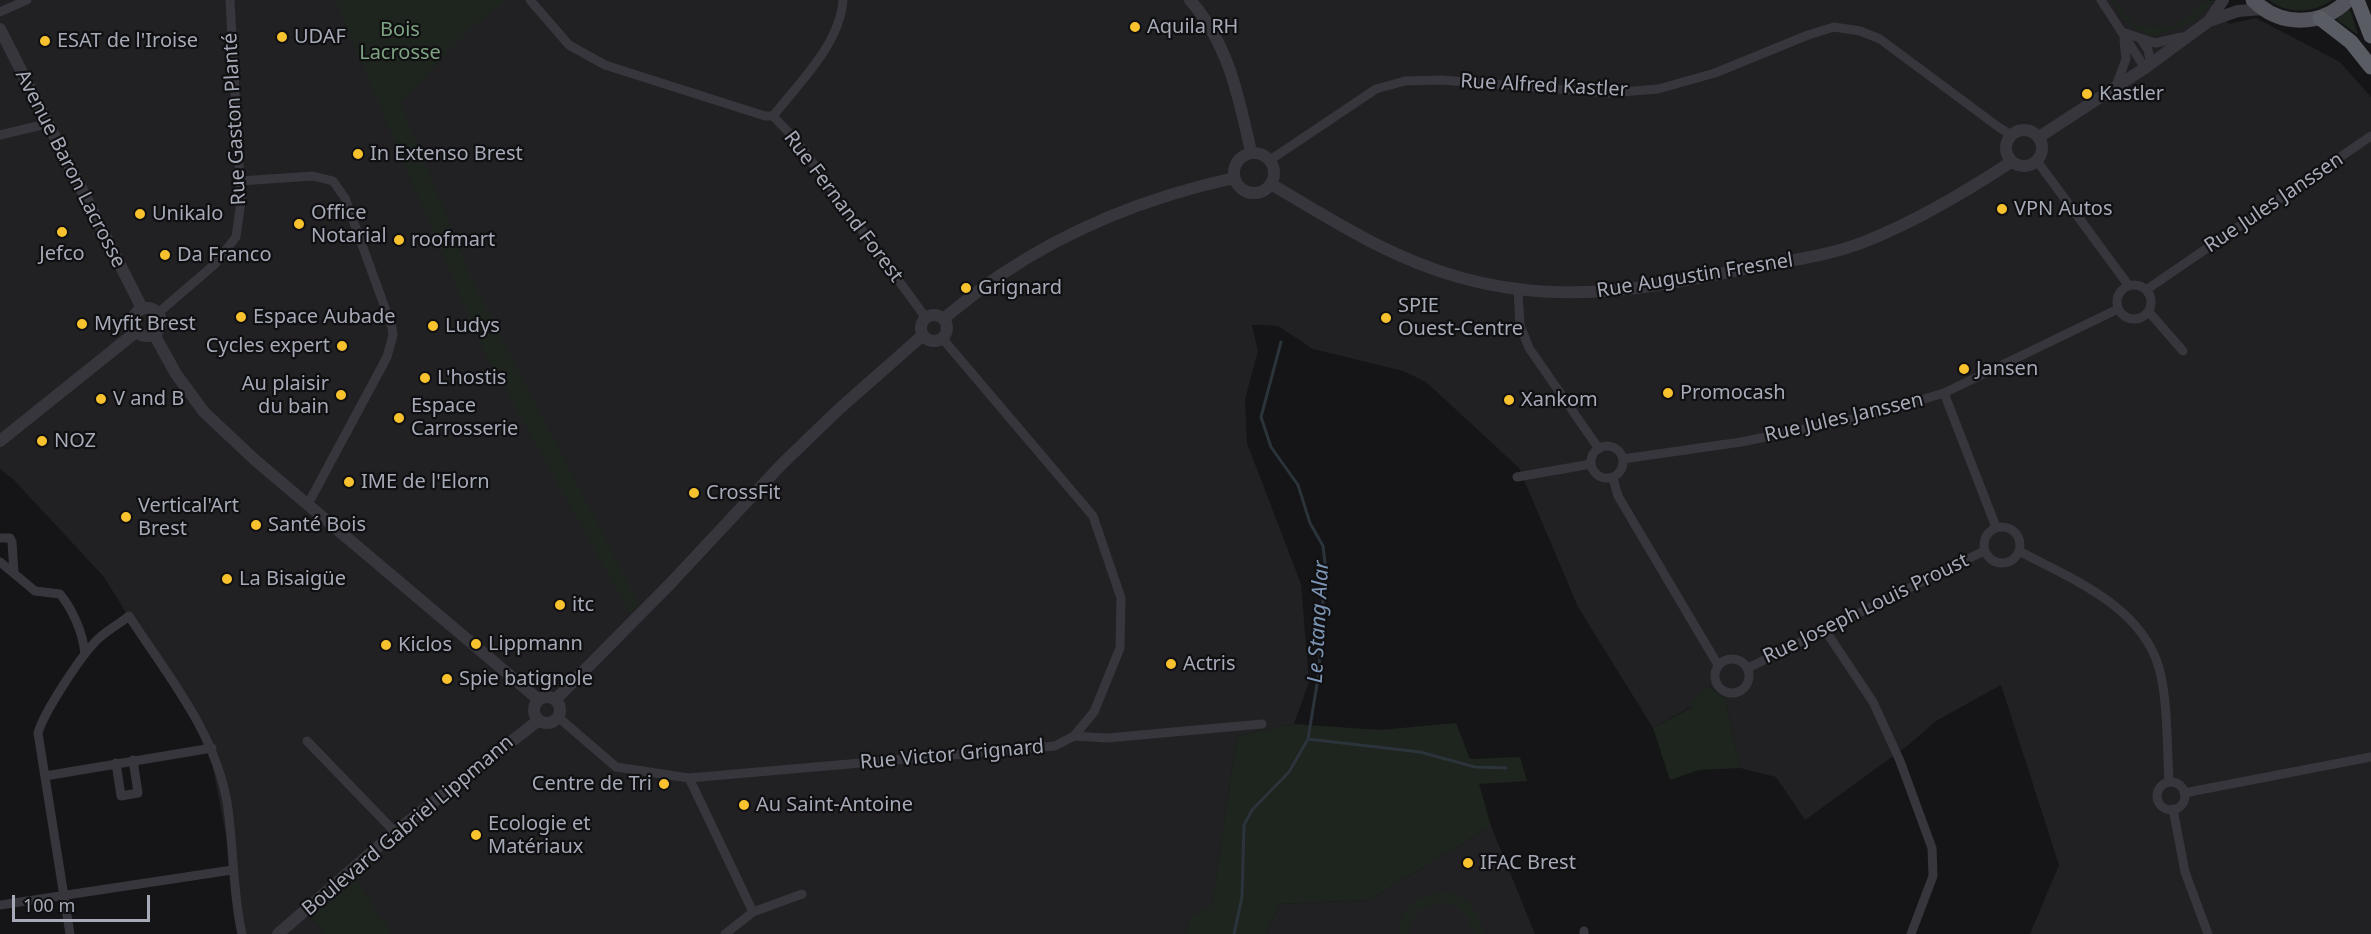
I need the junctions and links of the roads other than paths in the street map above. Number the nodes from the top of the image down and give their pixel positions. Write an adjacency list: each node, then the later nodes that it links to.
1 (27, 0): 11 (street)
2 (230, 0): 33 (street, Rue Gaston Planté)
3 (530, 0): 22 (street, Rue Fernand Forest)
4 (843, 0): 22 (street)
5 (1190, 0): 28 (street)
6 (2101, 0): 15 (street)
7 (2223, 0): 13 (street)
8 (2348, 0): 12 (main road)
9 (2357, 0): 17 (highway)
10 (2257, 5): 12 (main road); 13 (street)
11 (0, 12)
12 (2320, 18): 20 (highway)
13 (2209, 21): 16 (street)
14 (0, 29): 23 (street, Avenue Baron Lacrosse)
15 (2122, 32): 18 (street); 19 (street); 21 (street)
16 (2192, 34): 18 (street); 19 (street)
17 (2371, 36)
18 (2141, 39): 19 (street)
19 (2148, 66): 21 (street)
20 (2371, 67)
21 (2116, 86): 27 (street)
22 (773, 116): 42 (street, Rue Fernand Forest)
23 (46, 124): 24 (street); 38 (street, Avenue Baron Lacrosse)
24 (0, 135)
25 (2012, 135): 27 (street); 29 (street, Rue Alfred Kastler); 31 (street)
26 (2371, 136): 37 (street, Rue Jules Janssen)
27 (2039, 137): 30 (street)
28 (1251, 152): 29 (street); 32 (street)
29 (1270, 160): 34 (street)
30 (2037, 161): 31 (street); 35 (street)
31 (2011, 162): 36 (street, Rue Augustin Fresnel)
32 (1234, 178): 34 (street); 43 (street)
33 (240, 181): 41 (street, Rue Gaston Planté); 56 (street)
34 (1271, 184): 36 (street, Rue Augustin Fresnel)
35 (2129, 286): 37 (street); 39 (street)
36 (1518, 290): 51 (street)
37 (2146, 290): 40 (street)
38 (142, 308): 41 (street); 44 (street)
39 (2118, 309): 40 (street); 49 (street, Rue Jules Janssen)
40 (2149, 312): 48 (street)
41 (158, 313): 45 (street)
42 (926, 318): 43 (street); 46 (street)
43 (943, 319): 47 (street)
44 (136, 332): 45 (street); 50 (street)
45 (154, 334): 56 (street)
46 (923, 335): 47 (street); 68 (street)
47 (942, 338): 72 (street, Rue Victor Grignard)
48 (2183, 351)
49 (1944, 393): 52 (street, Rue Jules Janssen); 57 (street)
50 (0, 441)
51 (1599, 449): 52 (street); 53 (street)
52 (1623, 459): 55 (street)
53 (1591, 464): 54 (street); 55 (street)
54 (1517, 477)
55 (1613, 478): 65 (street)
56 (308, 504): 67 (street)
57 (1996, 527): 59 (street); 60 (street)
58 (0, 538): 62 (street)
59 (1984, 551): 60 (street); 63 (street, Rue Joseph Louis Proust)
60 (2019, 551): 80 (street)
61 (0, 562): 62 (street)
62 (14, 573): 64 (street)
63 (1825, 630): 66 (street, Rue Joseph Louis Proust); 93 (street)
64 (85, 654): 74 (street); 78 (street)
65 (1718, 665): 66 (street); 66 (street)
66 (1748, 668)
67 (539, 700): 68 (street); 70 (street)
68 (555, 700): 69 (street)
69 (558, 717): 70 (street); 79 (street, Rue Victor Grignard)
70 (539, 720): 83 (street, Boulevard Gabriel Lippmann)
71 (1262, 724): 72 (street)
72 (1074, 736): 79 (street, Rue Victor Grignard)
73 (307, 741): 83 (street)
74 (212, 748): 76 (street); 84 (street)
75 (2371, 758): 81 (street)
76 (133, 760): 77 (street); 77 (street)
77 (116, 763): 78 (street)
78 (45, 776): 86 (street)
79 (689, 778): 88 (street)
80 (2169, 782): 81 (street); 82 (street)
81 (2184, 793): 82 (street)
82 (2173, 809): 94 (street)
83 (395, 832): 91 (street, Boulevard Gabriel Lippmann)
84 (232, 870): 86 (street); 90 (street)
85 (802, 894): 88 (street)
86 (64, 896): 87 (street); 89 (street)
87 (0, 905)
88 (753, 912): 92 (street)
89 (70, 934)
90 (242, 934)
91 (278, 934)
92 (725, 934)
93 (1911, 934)
94 (2208, 934)

